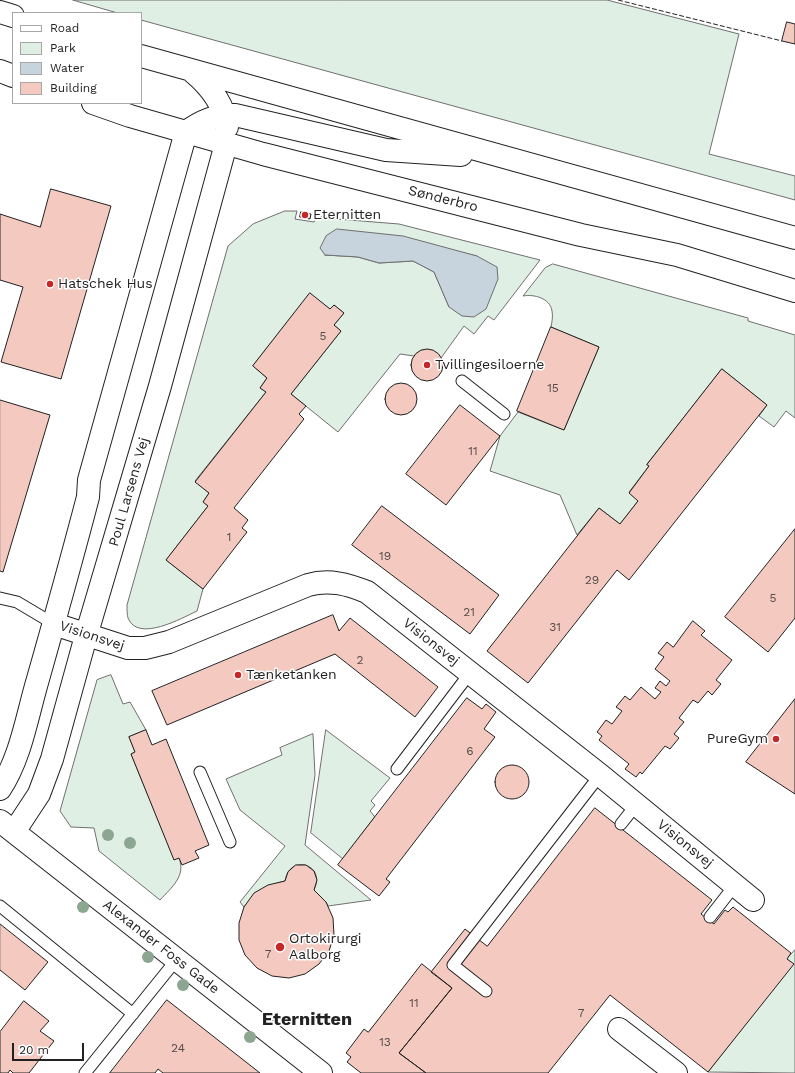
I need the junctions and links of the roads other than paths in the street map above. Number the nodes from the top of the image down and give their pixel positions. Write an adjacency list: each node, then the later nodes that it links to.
1 (0, 12): 2 (street)
2 (12, 16)
3 (142, 56): 5 (street)
4 (0, 71): 6 (street)
5 (192, 71): 8 (street, Poul Larsens Vej); 11 (street)
6 (12, 76)
7 (96, 104): 9 (street, Sønderbro)
8 (225, 115): 9 (street); 10 (street, Poul Larsens Vej); 11 (street)
9 (186, 132): 10 (street, Sønderbro); 17 (street)
10 (226, 144): 13 (street, Sønderbro); 18 (street, Poul Larsens Vej)
11 (506, 158): 12 (street)
12 (795, 238)
13 (795, 291)
14 (462, 381): 15 (lane)
15 (504, 414)
16 (0, 598): 17 (lane)
17 (54, 624): 18 (street, Visionsvej); 23 (street)
18 (86, 636): 19 (street, Visionsvej); 26 (street, Poul Larsens Vej)
19 (470, 674): 20 (lane); 22 (street, Visionsvej)
20 (397, 770)
21 (200, 772): 27 (lane)
22 (600, 775): 24 (street, Visionsvej); 33 (lane)
23 (0, 789)
24 (636, 805): 25 (lane); 28 (street, Visionsvej)
25 (621, 824)
26 (7, 826): 32 (street, Alexander Foss Gade)
27 (230, 842)
28 (735, 885): 29 (street, Visionsvej); 31 (lane)
29 (753, 900)
30 (0, 906): 34 (lane)
31 (710, 917)
32 (176, 959): 34 (lane); 37 (street, Alexander Foss Gade)
33 (486, 991)
34 (133, 1014): 36 (lane)
35 (619, 1029): 38 (street)
36 (85, 1073)
37 (322, 1073)
38 (676, 1073)

